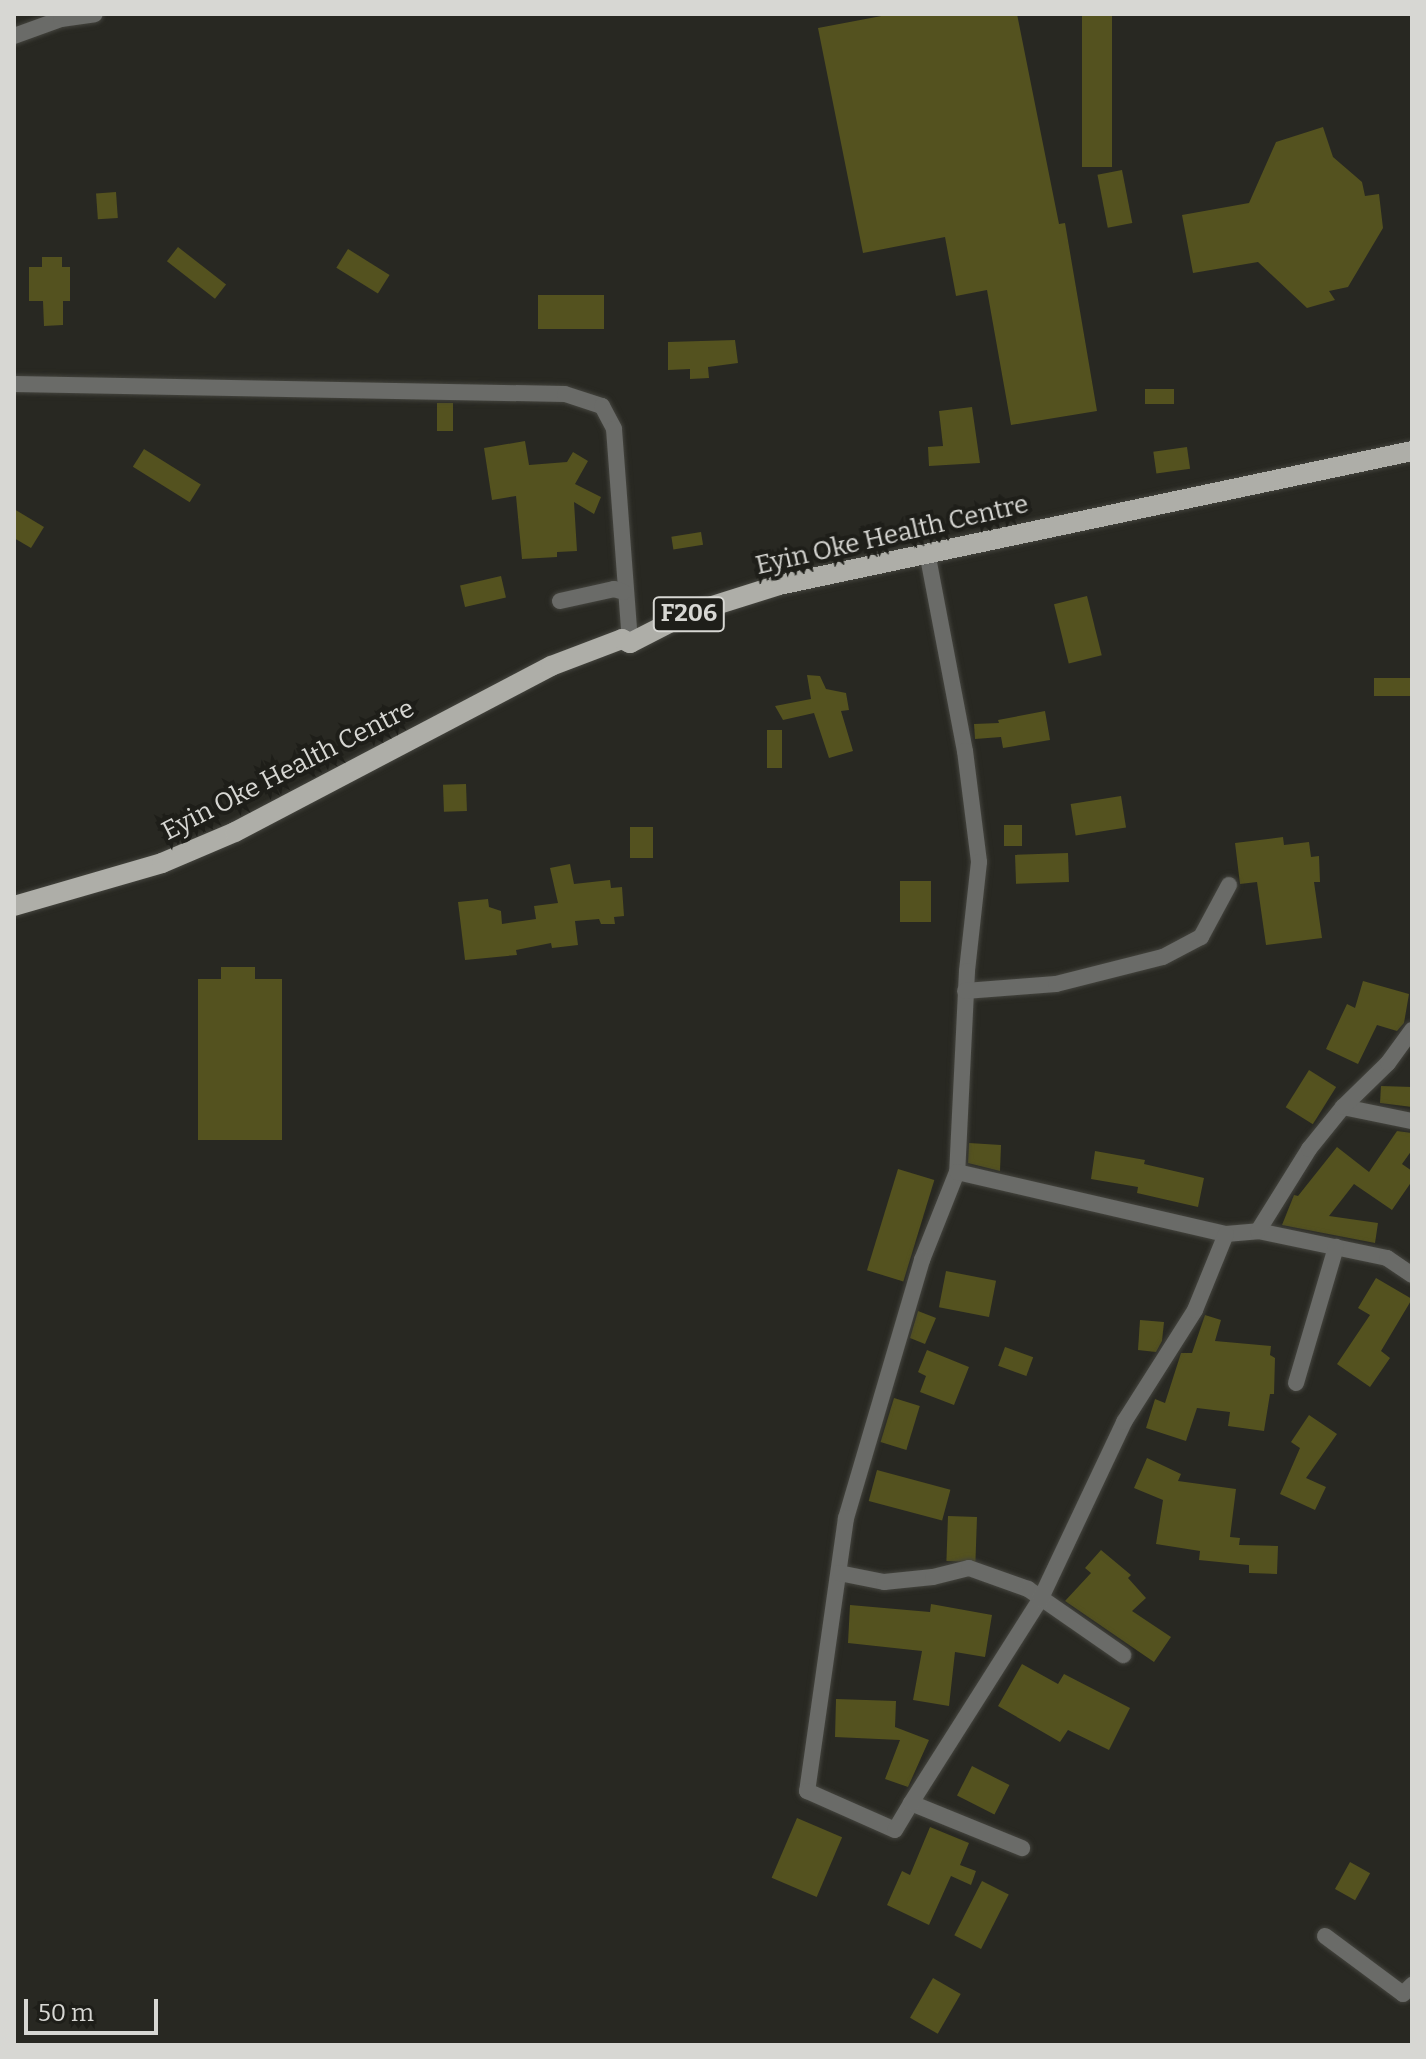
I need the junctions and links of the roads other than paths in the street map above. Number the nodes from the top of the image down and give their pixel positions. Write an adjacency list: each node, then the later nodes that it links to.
1 (95, 14): 2 (street)
2 (14, 36)
3 (14, 384): 6 (street)
4 (1412, 451): 5 (main road, Eyin Oke Health Centre / F206)
5 (927, 552): 8 (main road, Eyin Oke Health Centre / F206); 11 (street)
6 (624, 592): 7 (street); 8 (street)
7 (560, 601)
8 (630, 643): 10 (main road, Eyin Oke Health Centre / F206)
9 (1229, 885): 11 (street)
10 (14, 906)
11 (965, 991): 15 (street)
12 (1412, 1030): 13 (street)
13 (1343, 1107): 14 (street); 16 (street)
14 (1412, 1121)
15 (957, 1172): 17 (street); 21 (street)
16 (1258, 1231): 17 (street); 18 (street)
17 (1226, 1234): 22 (street)
18 (1336, 1247): 19 (street); 20 (street)
19 (1412, 1275)
20 (1296, 1383)
21 (839, 1573): 22 (street); 24 (street)
22 (1040, 1600): 23 (street); 24 (street)
23 (1123, 1655)
24 (911, 1803): 25 (street)
25 (1022, 1848)
26 (1325, 1936): 27 (street)
27 (1412, 1985)

